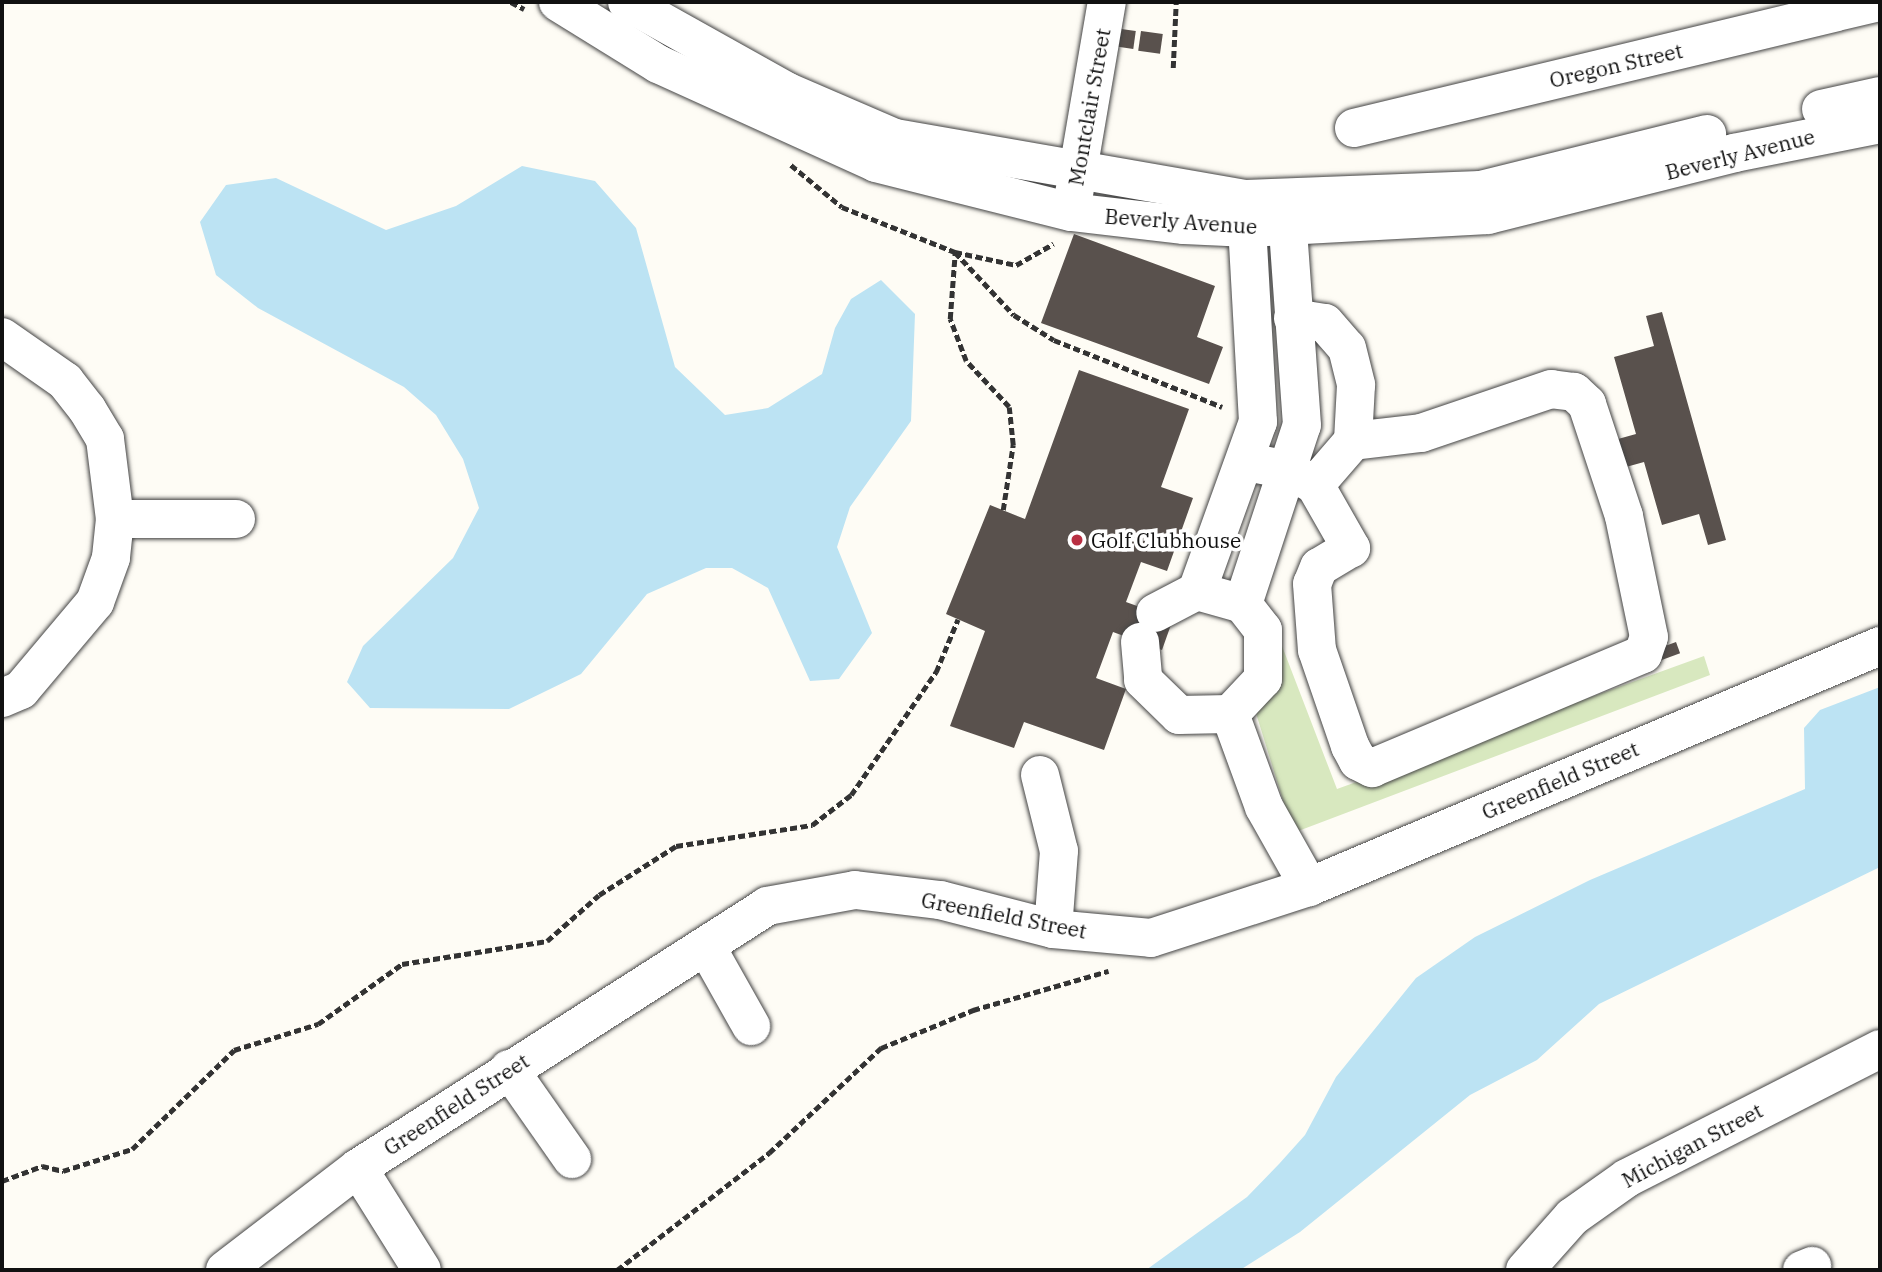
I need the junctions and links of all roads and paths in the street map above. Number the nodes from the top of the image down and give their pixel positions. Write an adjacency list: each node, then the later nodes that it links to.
1 (511, 2): 6 (path)
2 (626, 2): 12 (street, Beverly Avenue)
3 (1107, 2): 12 (street, Montclair Street)
4 (1176, 2): 7 (path)
5 (1879, 2): 10 (street, Oregon Street)
6 (545, 8): 13 (street, Beverly Avenue)
7 (1174, 68)
8 (1880, 96): 14 (street, Beverly Avenue)
9 (1880, 124): 14 (street, Beverly Avenue)
10 (1354, 128)
11 (785, 160): 16 (path)
12 (1079, 175): 13 (street, Montclair Street); 15 (street, Beverly Avenue)
13 (1071, 212): 15 (street, Beverly Avenue)
14 (1288, 213): 15 (street, Beverly Avenue); 17 (street)
15 (1247, 214): 19 (street)
16 (955, 252): 19 (path); 23 (path)
17 (1293, 318): 20 (street); 22 (street)
18 (4, 342): 24 (street)
19 (1258, 422): 21 (street)
20 (1353, 441): 22 (street); 22 (street)
21 (1247, 462): 22 (street); 26 (street)
22 (1302, 477): 27 (street)
23 (1003, 510)
24 (115, 519): 25 (street); 30 (street)
25 (236, 519)
26 (1197, 590): 27 (street); 31 (street)
27 (1243, 604): 31 (street)
28 (958, 619): 41 (path)
29 (1880, 646): 33 (street, Greenfield Street)
30 (2, 698)
31 (1230, 714): 33 (street)
32 (1040, 775): 34 (street)
33 (1309, 887): 34 (street, Greenfield Street)
34 (1054, 929): 35 (street, Greenfield Street)
35 (706, 946): 36 (street); 38 (street, Greenfield Street)
36 (751, 1026)
37 (1880, 1049): 44 (street, Michigan Street)
38 (509, 1069): 39 (street); 40 (street, Greenfield Street)
39 (572, 1159)
40 (358, 1168): 42 (street, Greenfield Street); 43 (street)
41 (2, 1181)
42 (225, 1270)
43 (422, 1270)
44 (1525, 1270)

